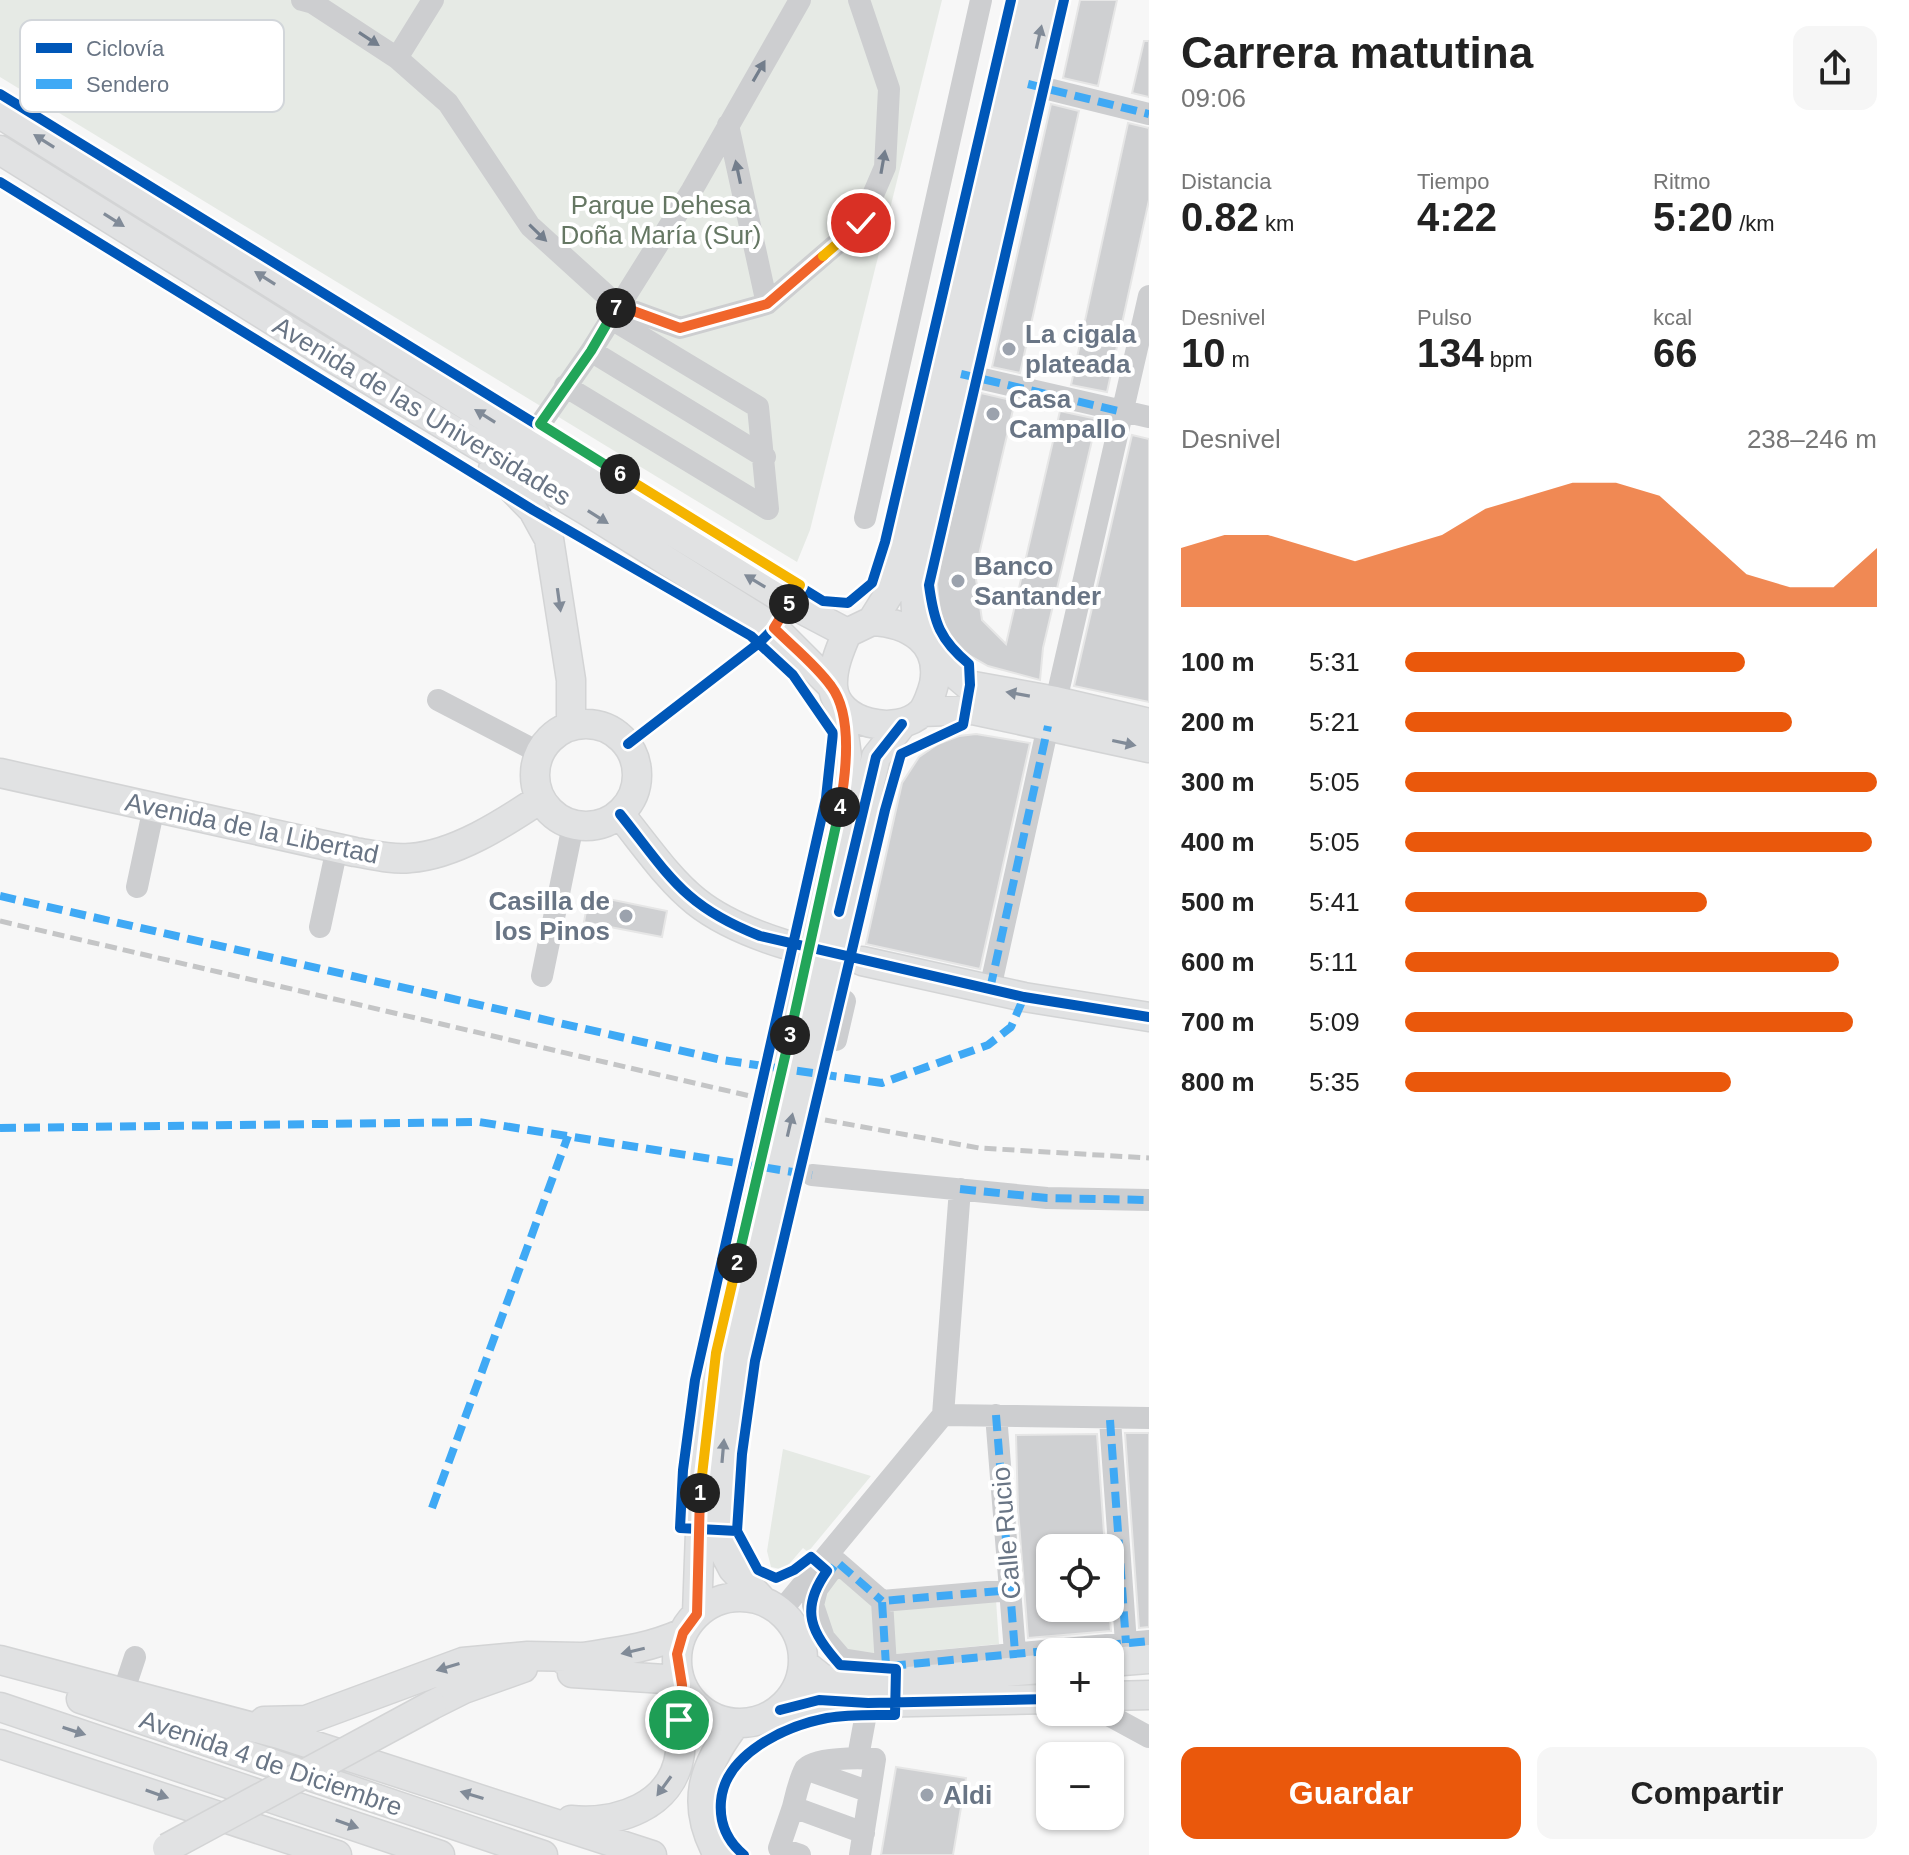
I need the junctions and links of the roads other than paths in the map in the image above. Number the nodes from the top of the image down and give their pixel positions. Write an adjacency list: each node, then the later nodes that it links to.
1 (302, 0): 8 (street, one-way to 8)
2 (433, 0): 8 (street)
3 (800, 0): 12 (street, one-way to 3)
4 (859, 0): 15 (street, one-way to 4)
5 (981, 0): 25 (street)
6 (1027, 0): 26 (main road)
7 (1048, 0): 9 (main road, one-way to 7)
8 (397, 58): 16 (street, one-way to 16)
9 (1028, 84): 11 (street); 18 (main road)
10 (0, 114): 23 (main road, Avenida de las Universidades, one-way to 10)
11 (1149, 114)
12 (728, 125): 15 (street, one-way to 12); 16 (street)
13 (0, 150): 22 (main road, Avenida de las Universidades, one-way to 22)
14 (1149, 296): 20 (street)
15 (767, 304): 16 (street)
16 (614, 312): 17 (street); 24 (street)
17 (591, 351): 19 (street); 24 (street)
18 (961, 374): 20 (street); 27 (main road)
19 (565, 386): 23 (street); 24 (street)
20 (1123, 412): 21 (street); 31 (street)
21 (1149, 417)
22 (468, 442): 29 (main road, Avenida de las Universidades, one-way to 29); 34 (main road, one-way to 34)
23 (527, 443): 26 (main road, Avenida de las Universidades, one-way to 23)
24 (765, 457)
25 (865, 518)
26 (860, 627): 27 (main road); 29 (main road)
27 (917, 633): 28 (main road)
28 (934, 656): 31 (main road, one-way to 28); 32 (main road)
29 (836, 696): 32 (main road); 44 (main road)
30 (438, 700): 36 (street)
31 (1052, 714): 32 (main road); 33 (main road); 35 (main road, one-way to 35); 49 (street)
32 (912, 718): 44 (main road)
33 (1149, 723)
34 (571, 726): 36 (main road); 40 (main road)
35 (1149, 748)
36 (540, 753): 38 (main road)
37 (0, 773): 39 (main road, Avenida de la Libertad)
38 (540, 799): 41 (main road); 42 (main road, Avenida de la Libertad)
39 (154, 807): 42 (main road, Avenida de la Libertad); 43 (street)
40 (620, 814): 41 (main road); 46 (main road)
41 (573, 825): 48 (street)
42 (337, 848): 45 (street)
43 (137, 887)
44 (829, 910): 55 (main road, bridge)
45 (320, 927)
46 (784, 944)
47 (862, 961): 49 (main road)
48 (542, 976)
49 (990, 989): 51 (main road)
50 (845, 1001): 52 (street)
51 (1149, 1017)
52 (836, 1040)
53 (812, 1175): 54 (street)
54 (960, 1189): 56 (street); 57 (street)
55 (763, 1199): 63 (main road, one-way to 55); 64 (main road)
56 (1149, 1200)
57 (943, 1415): 58 (street); 63 (street)
58 (996, 1415): 60 (street); 61 (street, Calle Rucio)
59 (1149, 1418): 60 (street)
60 (1110, 1420): 65 (street)
61 (1011, 1590): 62 (street); 66 (street, Calle Rucio)
62 (882, 1601): 71 (street); 71 (street)
63 (772, 1606): 64 (main road); 70 (main road)
64 (690, 1624): 68 (main road, one-way to 68); 75 (main road)
65 (1134, 1651): 66 (street)
66 (1015, 1652): 71 (street)
67 (135, 1657): 76 (street)
68 (580, 1657): 74 (main road); 83 (main road, one-way to 83)
69 (0, 1660): 76 (main road)
70 (803, 1663): 72 (main road); 82 (main road)
71 (886, 1666)
72 (1036, 1669)
73 (0, 1670): 99 (main road, Avenida 4 de Diciembre)
74 (495, 1677): 75 (main road); 96 (main road, bridge)
75 (681, 1682): 84 (main road); 94 (main road, one-way to 94)
76 (123, 1693): 83 (main road)
77 (1149, 1695): 78 (main road)
78 (1124, 1696)
79 (1036, 1699): 80 (main road)
80 (868, 1703): 82 (main road); 89 (street)
81 (0, 1707): 98 (main road, Avenida 4 de Diciembre, one-way to 98)
82 (780, 1710): 84 (main road)
83 (204, 1715): 94 (main road, one-way to 83)
84 (736, 1723): 101 (main road)
85 (1124, 1723): 86 (street)
86 (1149, 1737)
87 (0, 1744): 90 (main road)
88 (0, 1757): 90 (main road)
89 (858, 1757): 91 (street); 92 (street)
90 (83, 1769): 97 (main road, one-way to 97)
91 (805, 1769): 92 (street); 93 (street)
92 (870, 1792): 95 (street)
93 (793, 1807): 95 (street); 102 (street)
94 (546, 1818): 100 (main road)
95 (862, 1844)
96 (162, 1852)
97 (337, 1855)
98 (440, 1855)
99 (543, 1855)
100 (652, 1855)
101 (718, 1855)
102 (800, 1855)

